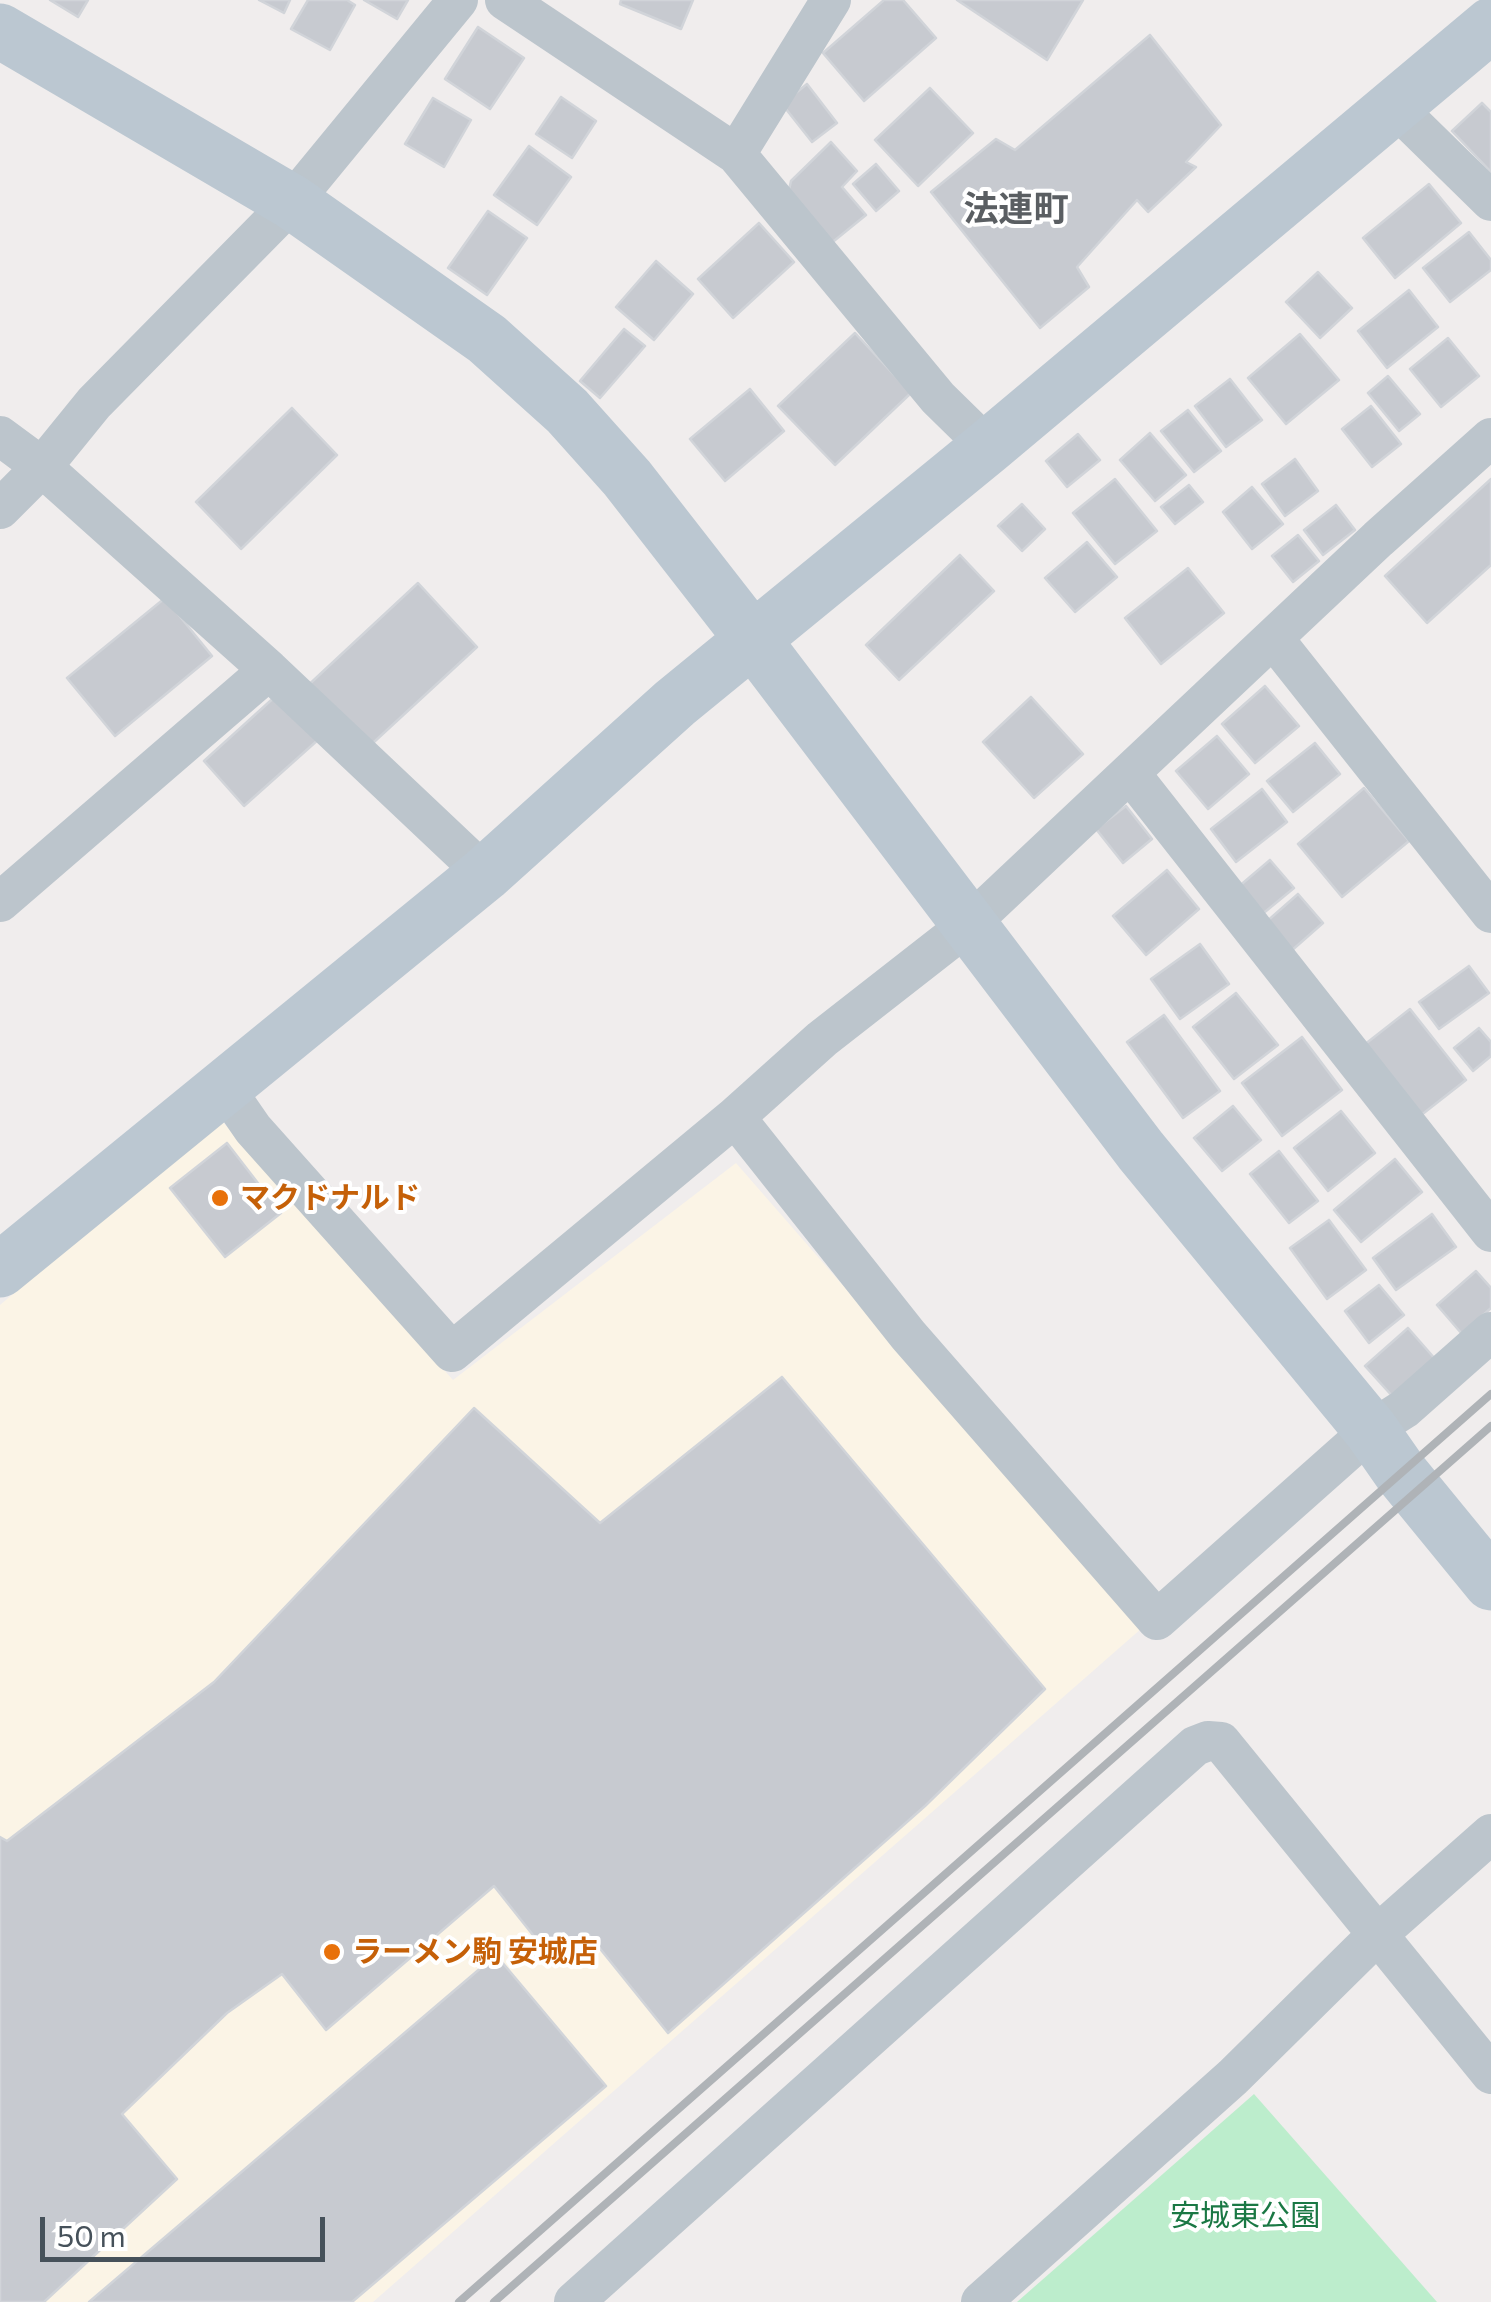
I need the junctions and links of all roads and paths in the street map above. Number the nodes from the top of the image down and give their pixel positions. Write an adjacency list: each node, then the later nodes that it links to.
1 (458, 0): 9 (street)
2 (505, 0): 7 (street)
3 (832, 0): 7 (street)
4 (1491, 25): 6 (street)
5 (0, 31): 9 (street)
6 (1394, 106): 8 (street); 12 (street)
7 (736, 154): 12 (street)
8 (1491, 200)
9 (292, 202): 13 (street); 16 (street)
10 (0, 436): 13 (street)
11 (1491, 438): 15 (street)
12 (988, 447): 16 (street)
13 (42, 466): 14 (street); 17 (street)
14 (0, 509)
15 (1274, 638): 18 (street); 21 (street)
16 (754, 641): 19 (street); 22 (street)
17 (268, 670): 19 (street); 20 (street)
18 (1130, 772): 22 (street); 25 (street)
19 (485, 874): 23 (street)
20 (0, 902)
21 (1488, 903)
22 (968, 925): 24 (street); 28 (street)
23 (224, 1087): 24 (street); 26 (street)
24 (735, 1117): 28 (street)
25 (1491, 1232)
26 (0, 1270)
27 (1491, 1332): 28 (street)
28 (1371, 1430): 29 (street)
29 (1491, 1583)
30 (1491, 1834): 31 (street)
31 (1378, 1934): 32 (street); 33 (street); 34 (street)
32 (1491, 2074)
33 (574, 2302)
34 (981, 2302)

